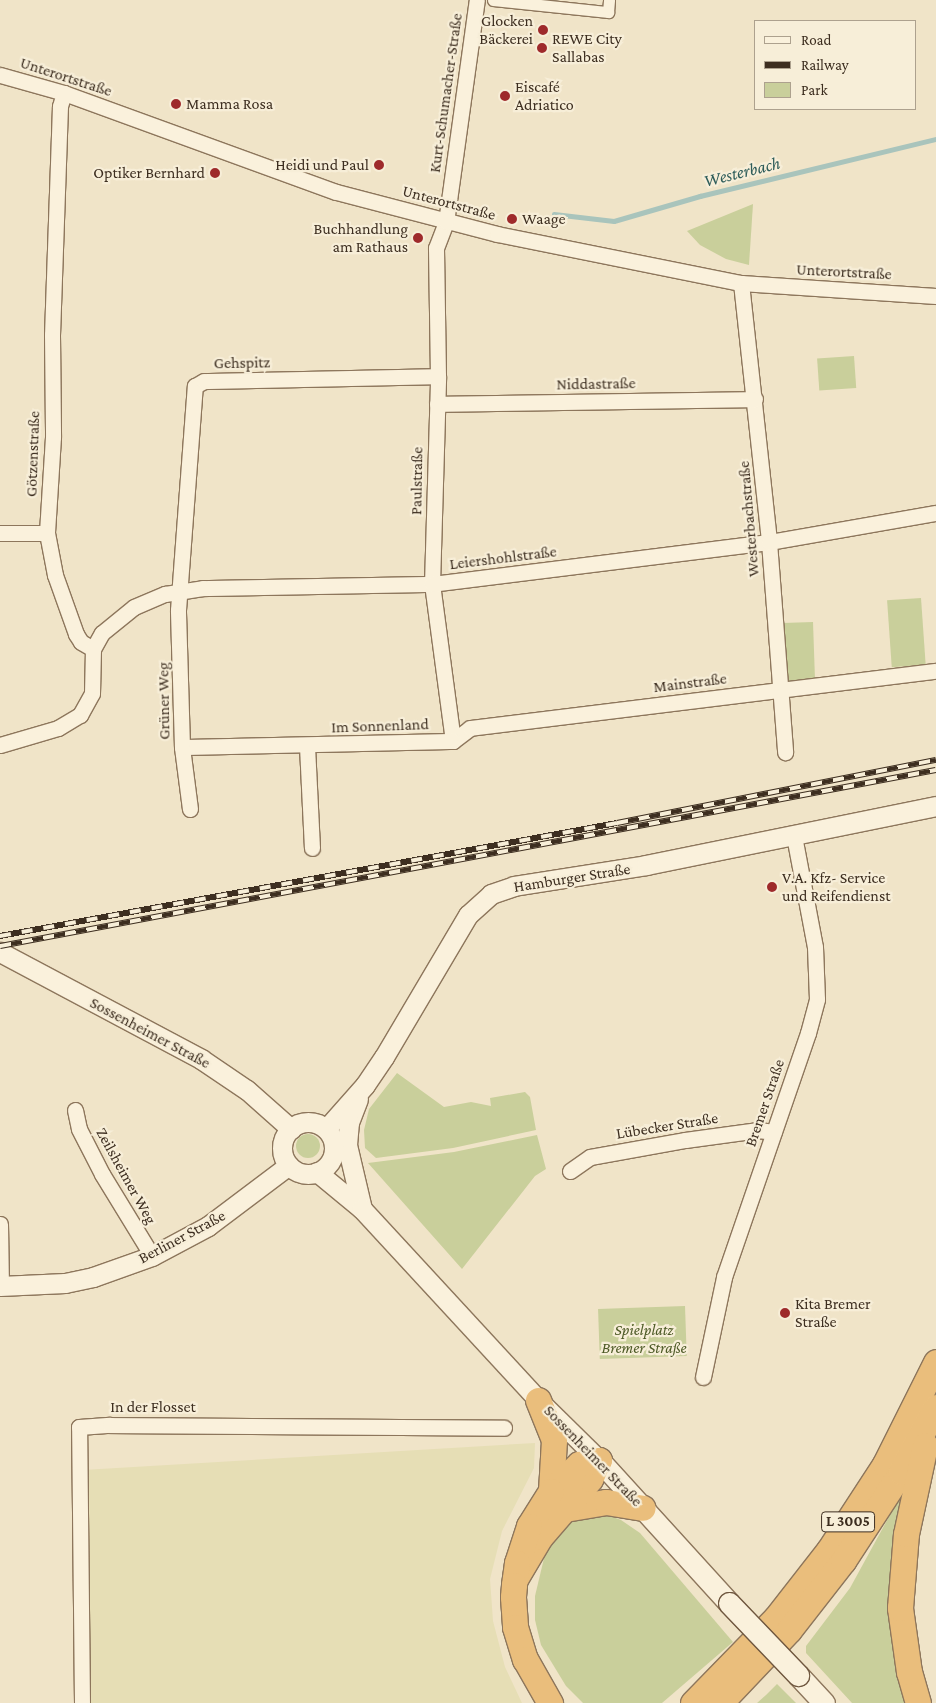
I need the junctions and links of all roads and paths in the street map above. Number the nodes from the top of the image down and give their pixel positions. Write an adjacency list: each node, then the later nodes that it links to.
1 (476, 0): 6 (street, Kurt-Schumacher-Straße)
2 (494, 0): 3 (street)
3 (609, 0)
4 (0, 74): 5 (street, Unterortstraße)
5 (64, 93): 6 (street, Unterortstraße); 14 (street, Götzenstraße)
6 (446, 222): 7 (street, Unterortstraße); 9 (street, Paulstraße)
7 (741, 284): 8 (street, Unterortstraße); 10 (street, Westerbachstraße)
8 (936, 296)
9 (438, 376): 11 (street, Paulstraße); 17 (street, Gehspitz)
10 (755, 400): 11 (street, Niddastraße); 15 (street, Westerbachstraße)
11 (437, 404): 16 (street, Paulstraße)
12 (936, 513): 15 (street, Leiershohlstraße)
13 (0, 533): 14 (street)
14 (47, 533): 18 (street, Götzenstraße)
15 (769, 542): 16 (street, Leiershohlstraße); 20 (street, Westerbachstraße)
16 (432, 584): 17 (street, Leiershohlstraße); 21 (street, Paulstraße)
17 (178, 591): 18 (street, Leiershohlstraße); 24 (street, Grüner Weg)
18 (93, 649): 22 (street)
19 (936, 671): 20 (street, Mainstraße)
20 (779, 689): 21 (street, Mainstraße); 25 (street, Westerbachstraße)
21 (453, 741): 23 (street, Im Sonnenland)
22 (0, 745)
23 (307, 746): 24 (street, Im Sonnenland); 29 (street)
24 (182, 747): 27 (street, Grüner Weg)
25 (786, 752)
26 (936, 806): 28 (street, Hamburger Straße)
27 (190, 809)
28 (794, 836): 31 (street, Hamburger Straße); 35 (street, Bremer Straße)
29 (312, 848)
30 (0, 952): 33 (street, Sossenheimer Straße)
31 (365, 1085): 34 (street, Hamburger Straße); 39 (street)
32 (75, 1110): 41 (street, Zeilsheimer Weg)
33 (291, 1129): 34 (street); 36 (street)
34 (326, 1129): 37 (street)
35 (774, 1132): 38 (street, Lübecker Straße); 44 (street, Bremer Straße)
36 (290, 1165): 37 (street, Sossenheimer Straße); 41 (street, Berliner Straße)
37 (324, 1166): 39 (street, Sossenheimer Straße)
38 (570, 1171)
39 (362, 1209): 45 (street, Sossenheimer Straße)
40 (0, 1224): 42 (street, Berliner Straße)
41 (152, 1256): 42 (street, Berliner Straße)
42 (1, 1286)
43 (936, 1362): 53 (highway, L 3005)
44 (703, 1377)
45 (538, 1400): 48 (street, Sossenheimer Straße); 49 (highway)
46 (934, 1412): 54 (highway, L 3005); 56 (highway)
47 (504, 1428): 52 (street, In der Flosset)
48 (599, 1460): 49 (highway); 50 (main road, Sossenheimer Straße)
49 (558, 1500): 50 (highway); 51 (highway)
50 (643, 1508): 55 (main road, Sossenheimer Straße, bridge)
51 (551, 1702)
52 (82, 1703)
53 (693, 1703)
54 (720, 1703)
55 (824, 1703)
56 (918, 1703)

